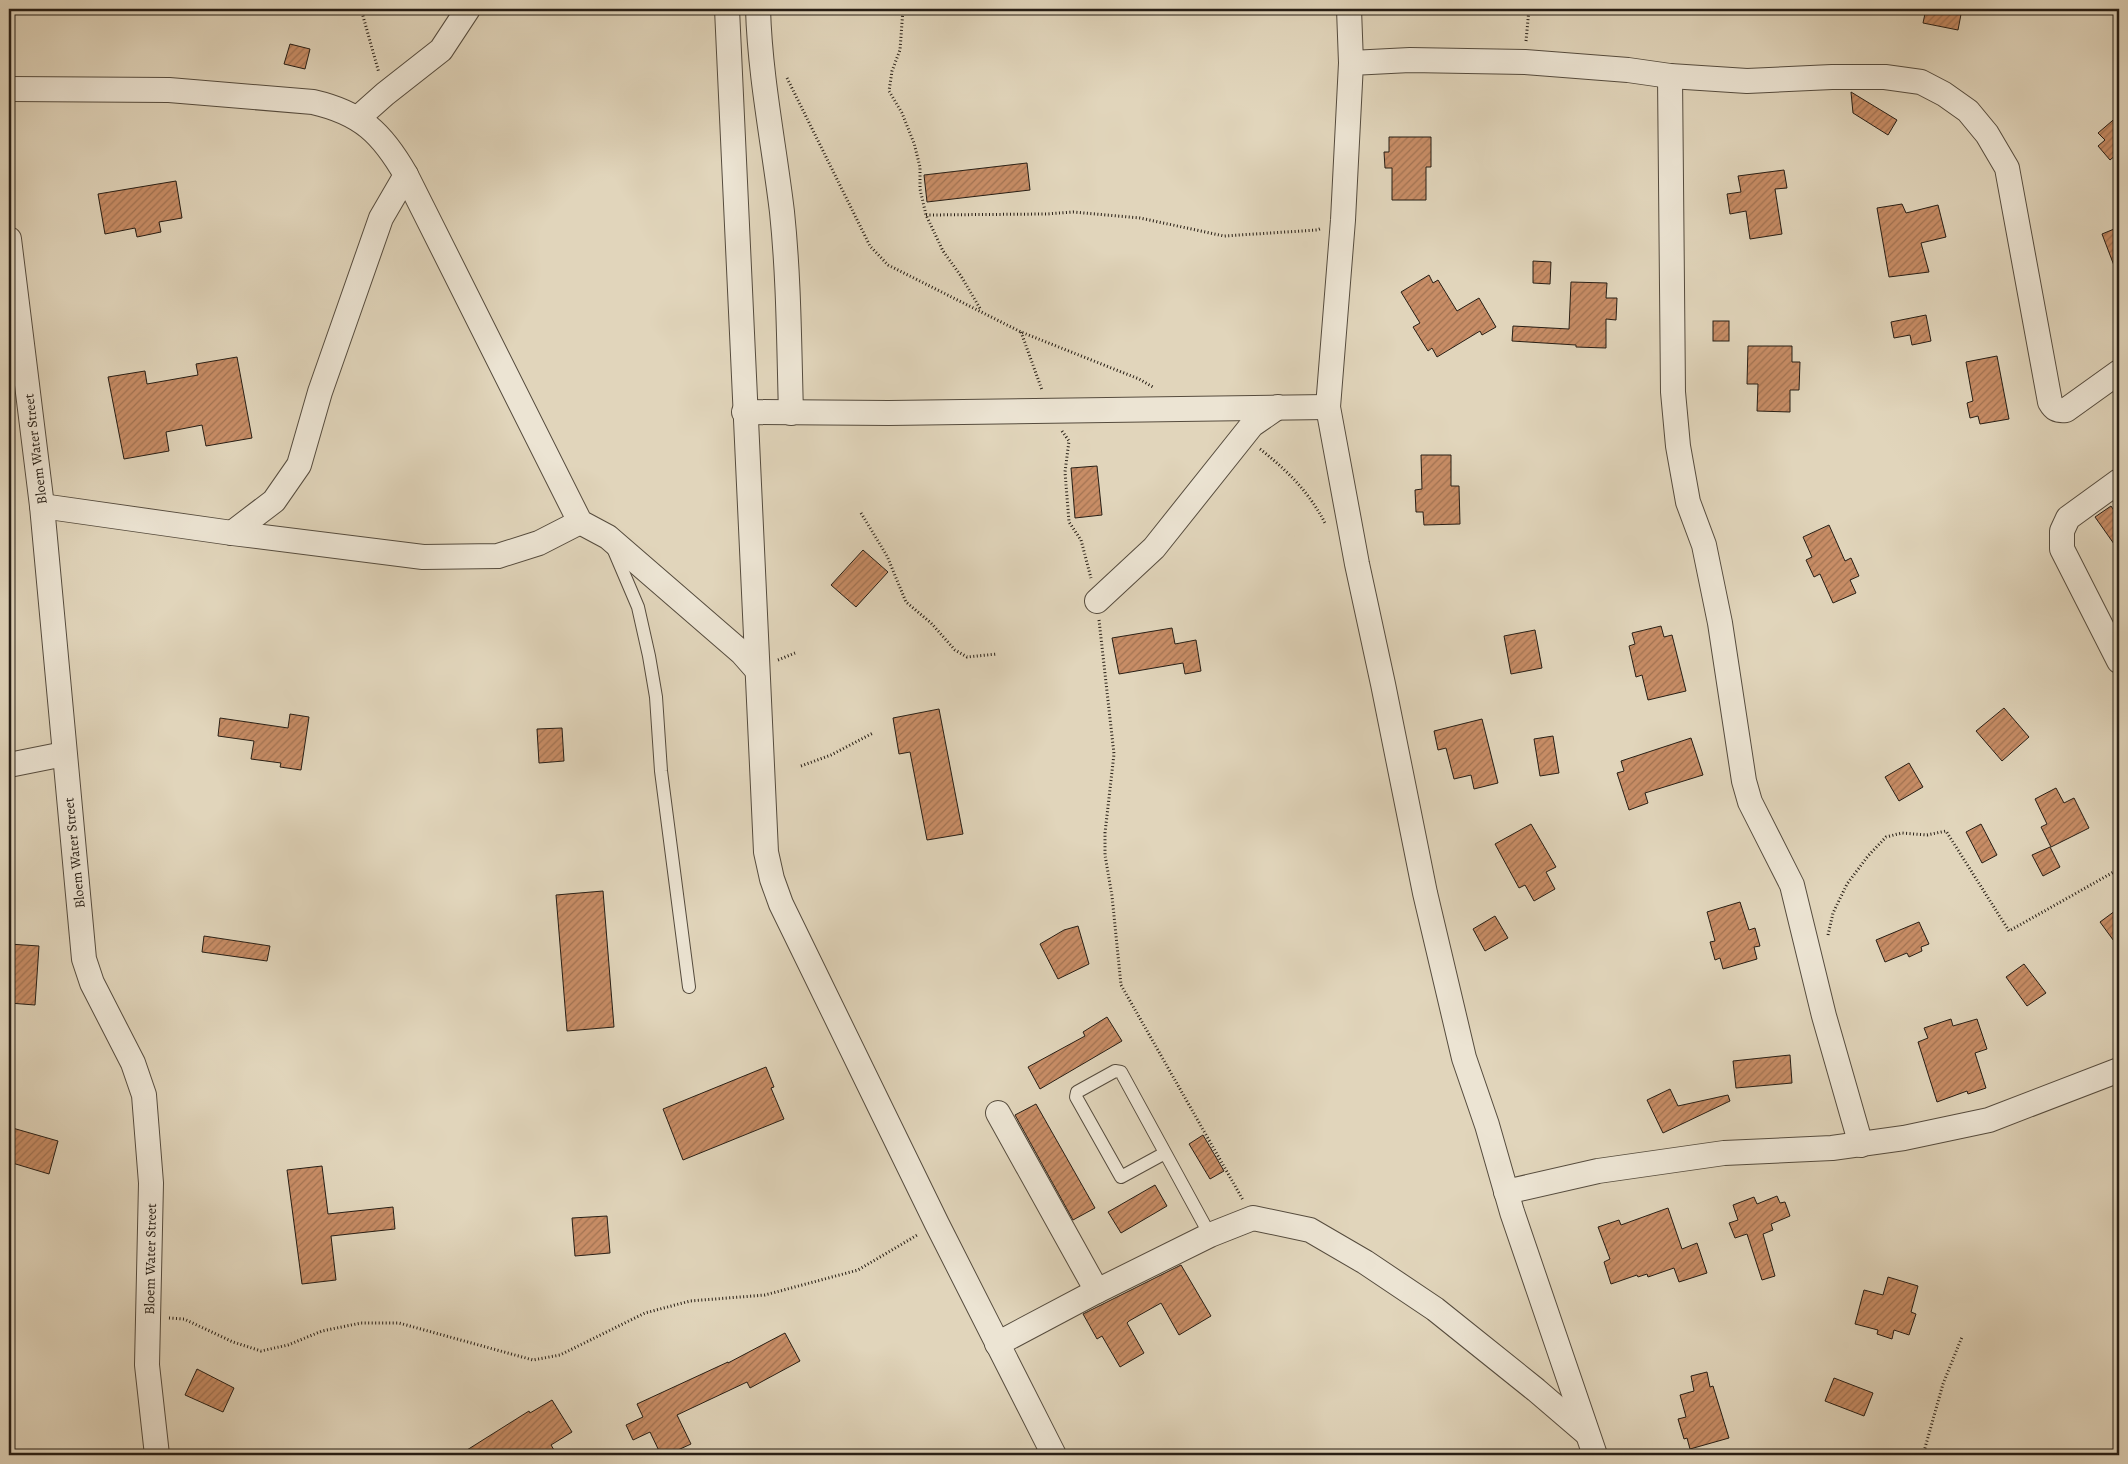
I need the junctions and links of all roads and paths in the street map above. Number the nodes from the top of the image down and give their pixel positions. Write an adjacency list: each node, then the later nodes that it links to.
1 (361, 9): 13 (path)
2 (468, 9): 13 (street)
3 (727, 9): 26 (street)
4 (758, 9): 27 (street)
5 (903, 9): 16 (path)
6 (1348, 9): 9 (street)
7 (1529, 9): 8 (path)
8 (1525, 62): 9 (street); 11 (street)
9 (1350, 63): 17 (street)
10 (784, 73): 19 (path)
11 (1670, 76): 21 (street); 45 (street)
12 (9, 89): 14 (street)
13 (385, 94): 14 (street)
14 (358, 118): 15 (street)
15 (406, 175): 32 (street); 34 (street)
16 (926, 215): 17 (path); 19 (path)
17 (1343, 220): 24 (street)
18 (9, 239): 30 (street, Bloem Water Street)
19 (981, 310): 20 (path)
20 (1021, 332): 22 (path); 25 (path)
21 (2119, 372)
22 (1156, 389)
23 (1278, 406): 24 (street); 25 (street); 28 (street)
24 (1328, 407): 51 (street)
25 (1049, 411): 27 (street); 36 (path)
26 (744, 412): 27 (street); 39 (street)
27 (790, 413)
28 (1242, 435): 33 (path); 36 (street)
29 (2119, 481): 38 (street)
30 (42, 506): 34 (street); 41 (street, Bloem Water Street)
31 (861, 513): 37 (path)
32 (580, 522): 34 (street); 35 (street)
33 (1327, 527)
34 (232, 533)
35 (608, 537): 39 (street); 46 (lane)
36 (1097, 601): 52 (path)
37 (997, 654)
38 (2119, 661)
39 (757, 670): 53 (street)
40 (873, 733): 43 (path)
41 (64, 754): 42 (street); 56 (street, Bloem Water Street)
42 (9, 765)
43 (801, 766)
44 (2119, 869): 45 (path)
45 (1808, 956): 49 (street)
46 (689, 987)
47 (2119, 1070): 49 (street)
48 (998, 1113): 55 (street)
49 (1861, 1145): 51 (street)
50 (1165, 1153): 50 (lane); 54 (lane)
51 (1506, 1192): 59 (street)
52 (1253, 1218): 54 (street); 59 (street)
53 (937, 1224): 56 (path); 58 (street)
54 (1210, 1236): 55 (street)
55 (1097, 1290): 58 (street)
56 (148, 1317): 60 (street, Bloem Water Street)
57 (1962, 1337): 62 (path)
58 (997, 1344): 61 (street)
59 (1591, 1444)
60 (157, 1455)
61 (1054, 1455)
62 (1922, 1455)

